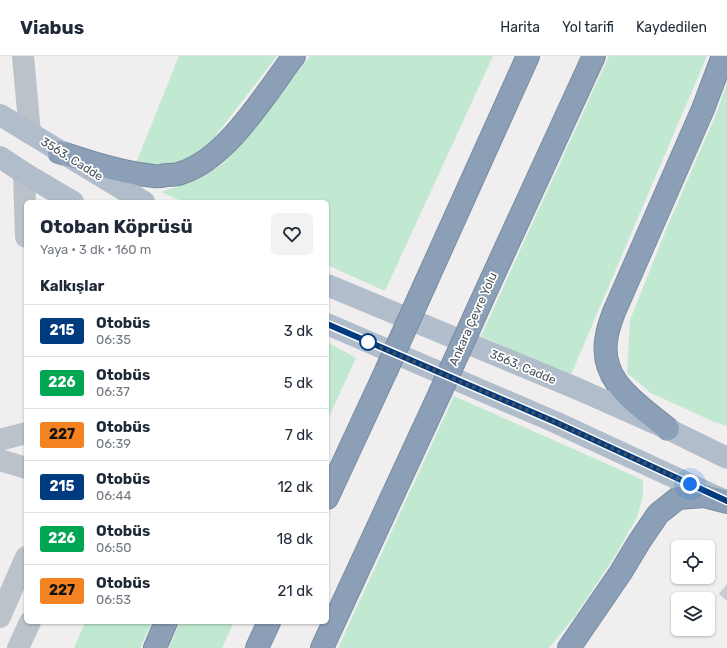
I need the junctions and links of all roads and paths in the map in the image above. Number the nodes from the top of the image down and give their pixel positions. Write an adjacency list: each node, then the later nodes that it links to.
1 (23, 56): 7 (street)
2 (294, 56): 8 (highway)
3 (528, 56): 22 (highway, bridge)
4 (594, 56): 32 (highway, Ankara Çevre Yolu, bridge)
5 (723, 56): 16 (highway)
6 (0, 115): 7 (main road, 3563. Cadde)
7 (30, 133): 8 (main road, 3563. Cadde)
8 (59, 152): 13 (main road, 3563. Cadde)
9 (0, 157): 10 (main road)
10 (24, 173): 11 (street); 12 (main road)
11 (25, 200)
12 (70, 200)
13 (141, 200)
14 (329, 286): 16 (main road, 3563. Cadde)
15 (329, 325): 23 (main road)
16 (668, 429): 19 (main road, 3563. Cadde)
17 (24, 434): 18 (street)
18 (0, 440)
19 (723, 453)
20 (0, 460): 21 (street)
21 (24, 467)
22 (329, 494)
23 (727, 502): 33 (highway)
24 (24, 562): 25 (street)
25 (0, 617)
26 (29, 624): 29 (street)
27 (165, 624): 30 (highway)
28 (268, 624): 31 (highway)
29 (18, 648)
30 (154, 648)
31 (257, 648)
32 (322, 648)
33 (569, 648)

